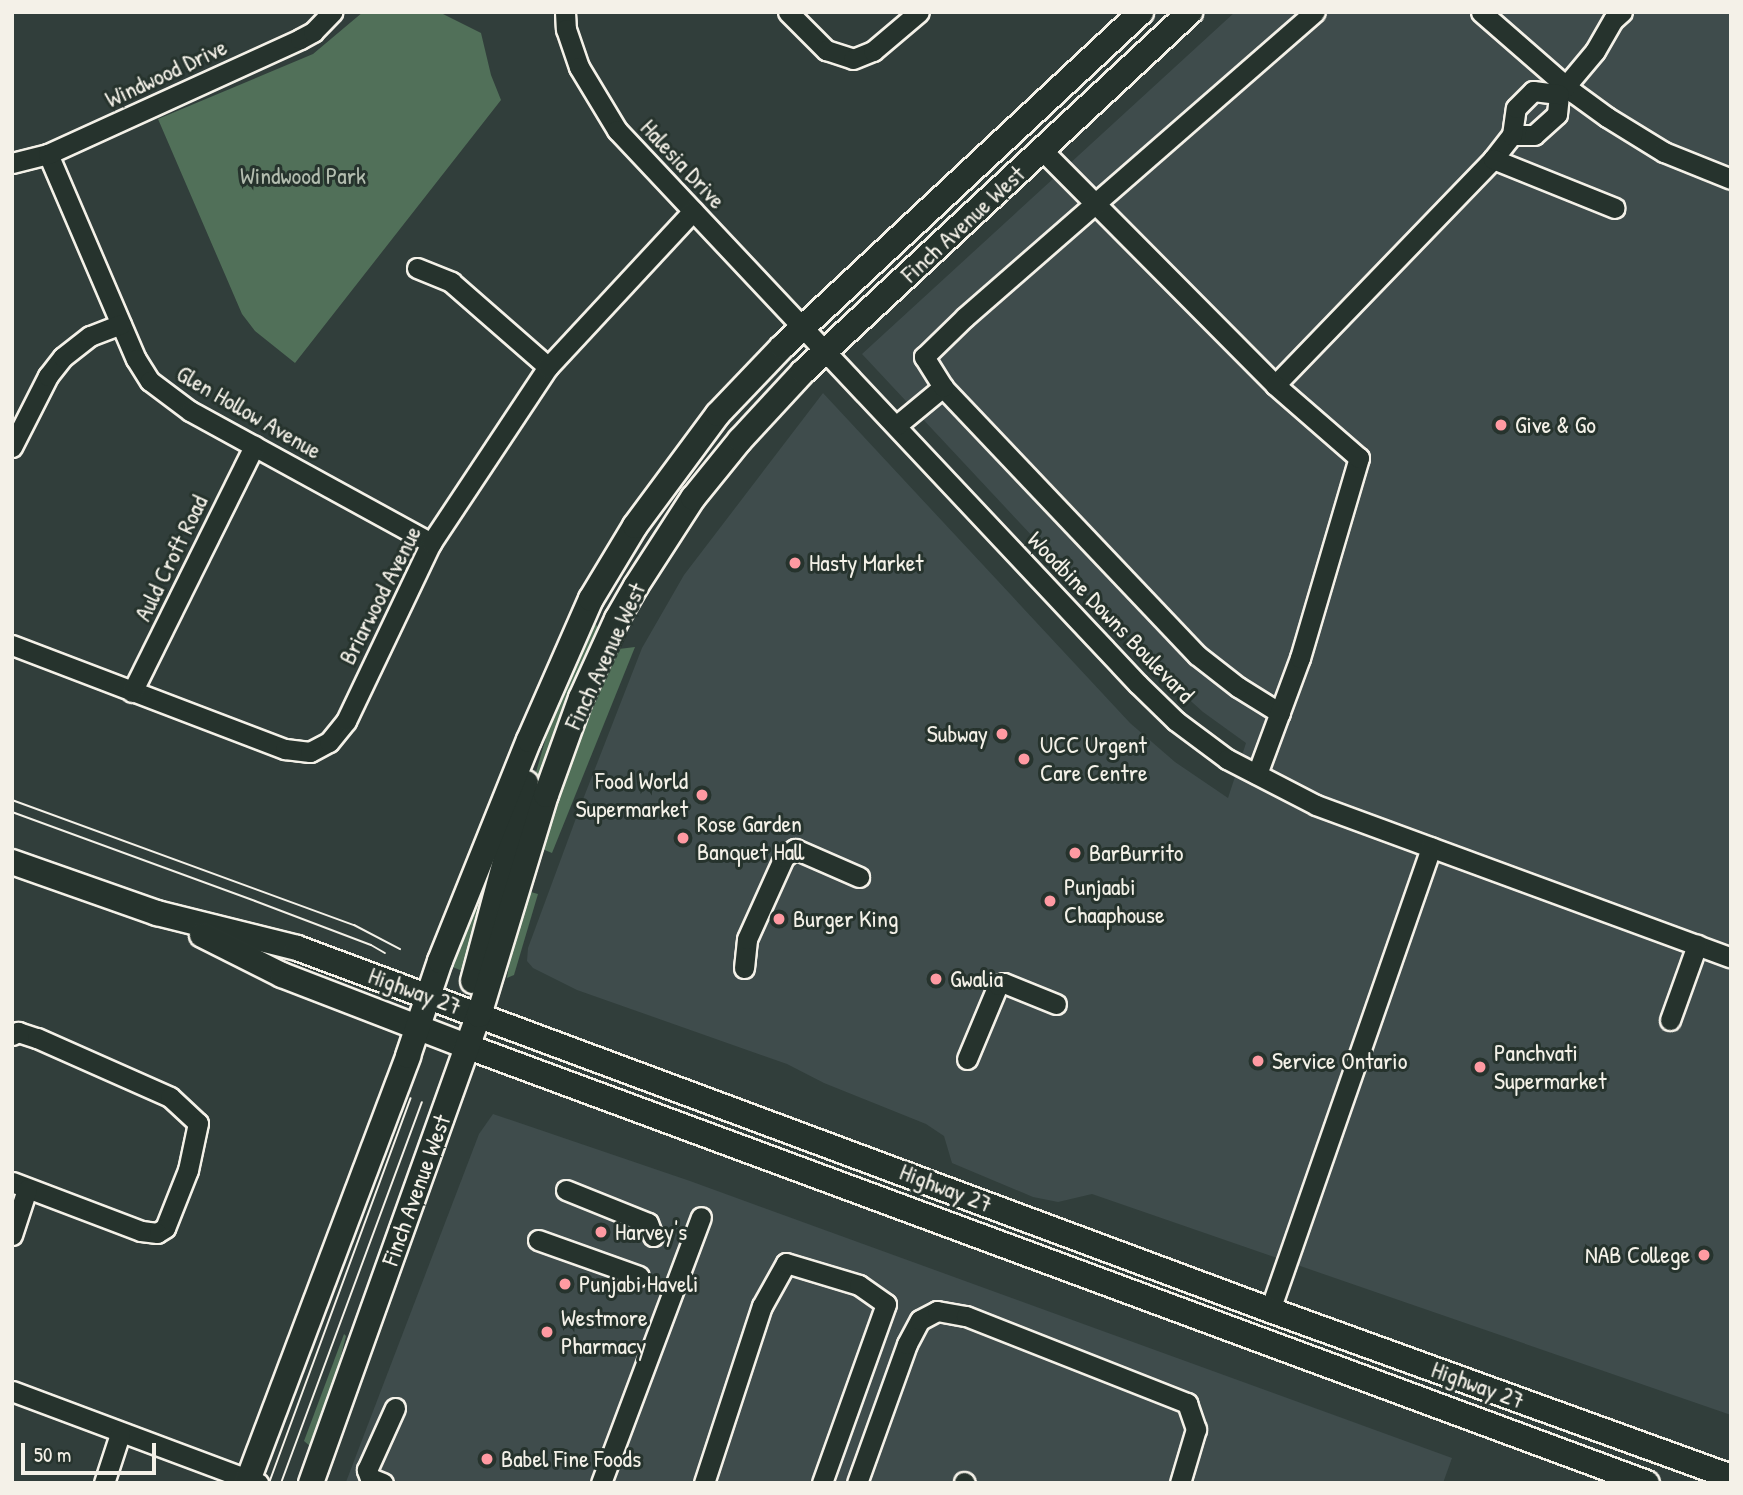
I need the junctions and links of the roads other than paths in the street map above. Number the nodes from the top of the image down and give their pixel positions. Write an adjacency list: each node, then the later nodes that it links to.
1 (331, 12): 13 (street, Windwood Drive)
2 (565, 12): 19 (street, Halesia Drive)
3 (788, 12): 4 (street)
4 (919, 12)
5 (1141, 12): 22 (main road, Finch Avenue West)
6 (1190, 12): 12 (main road, Finch Avenue West)
7 (1481, 12): 10 (street)
8 (1614, 15): 10 (street)
9 (1305, 16): 17 (street)
10 (1562, 90): 11 (street); 11 (street); 16 (street)
11 (1512, 135): 14 (street)
12 (1042, 150): 17 (street); 23 (main road, Finch Avenue West)
13 (48, 154): 15 (street, Windwood Drive); 21 (street, Glen Hollow Avenue)
14 (1493, 159): 18 (street); 25 (street)
15 (12, 163)
16 (1731, 179)
17 (1094, 205): 25 (street); 26 (street)
18 (1615, 208)
19 (693, 211): 22 (street, Halesia Drive); 24 (street, Briarwood Avenue)
20 (417, 268): 24 (street)
21 (121, 324): 28 (street); 29 (street, Glen Hollow Avenue)
22 (803, 327): 23 (street, Halesia Drive); 31 (main road, Finch Avenue West)
23 (826, 351): 27 (street, Woodbine Downs Boulevard); 32 (main road, Finch Avenue West)
24 (548, 367): 30 (street, Briarwood Avenue)
25 (1275, 385): 36 (street)
26 (943, 387): 27 (street); 36 (street)
27 (897, 425): 37 (street, Woodbine Downs Boulevard)
28 (14, 439)
29 (254, 446): 30 (street, Glen Hollow Avenue); 34 (street, Auld Croft Road)
30 (431, 543): 34 (street, Briarwood Avenue)
31 (591, 599): 32 (main road); 35 (main road, Finch Avenue West)
32 (617, 619): 47 (main road, Finch Avenue West)
33 (12, 645): 34 (street, Briarwood Avenue)
34 (132, 692)
35 (540, 712): 45 (main road, Finch Avenue West); 47 (main road, Finch Avenue West)
36 (1280, 713): 37 (street)
37 (1257, 774): 38 (street, Woodbine Downs Boulevard)
38 (1431, 847): 42 (street, Woodbine Downs Boulevard); 60 (street)
39 (12, 862): 41 (main road, Highway 27)
40 (859, 877): 44 (street)
41 (157, 913): 45 (main road, Highway 27); 49 (main road, Highway 27)
42 (1697, 945): 43 (street, Woodbine Downs Boulevard); 48 (street)
43 (1731, 958)
44 (744, 968)
45 (427, 996): 47 (main road, Highway 27); 49 (main road, Finch Avenue West)
46 (1055, 1004): 52 (street)
47 (471, 1012): 51 (main road, Finch Avenue West); 60 (main road, Highway 27)
48 (1670, 1020)
49 (418, 1027): 51 (main road, Highway 27); 65 (main road, Finch Avenue West)
50 (12, 1035): 53 (street)
51 (460, 1044): 67 (main road, Finch Avenue West); 74 (main road, Highway 27)
52 (967, 1059)
53 (20, 1185): 56 (street)
54 (566, 1190): 57 (street)
55 (701, 1217): 69 (street)
56 (12, 1235)
57 (653, 1236)
58 (538, 1240): 59 (street)
59 (639, 1276)
60 (1270, 1310): 64 (main road, Highway 27)
61 (12, 1391): 63 (street)
62 (395, 1408): 68 (street)
63 (120, 1434): 65 (street); 66 (street)
64 (1731, 1477)
65 (251, 1482)
66 (104, 1483)
67 (311, 1483)
68 (383, 1483)
69 (601, 1483)
70 (704, 1483): 71 (street)
71 (822, 1483)
72 (857, 1483): 73 (street)
73 (1180, 1483)
74 (1647, 1483)

